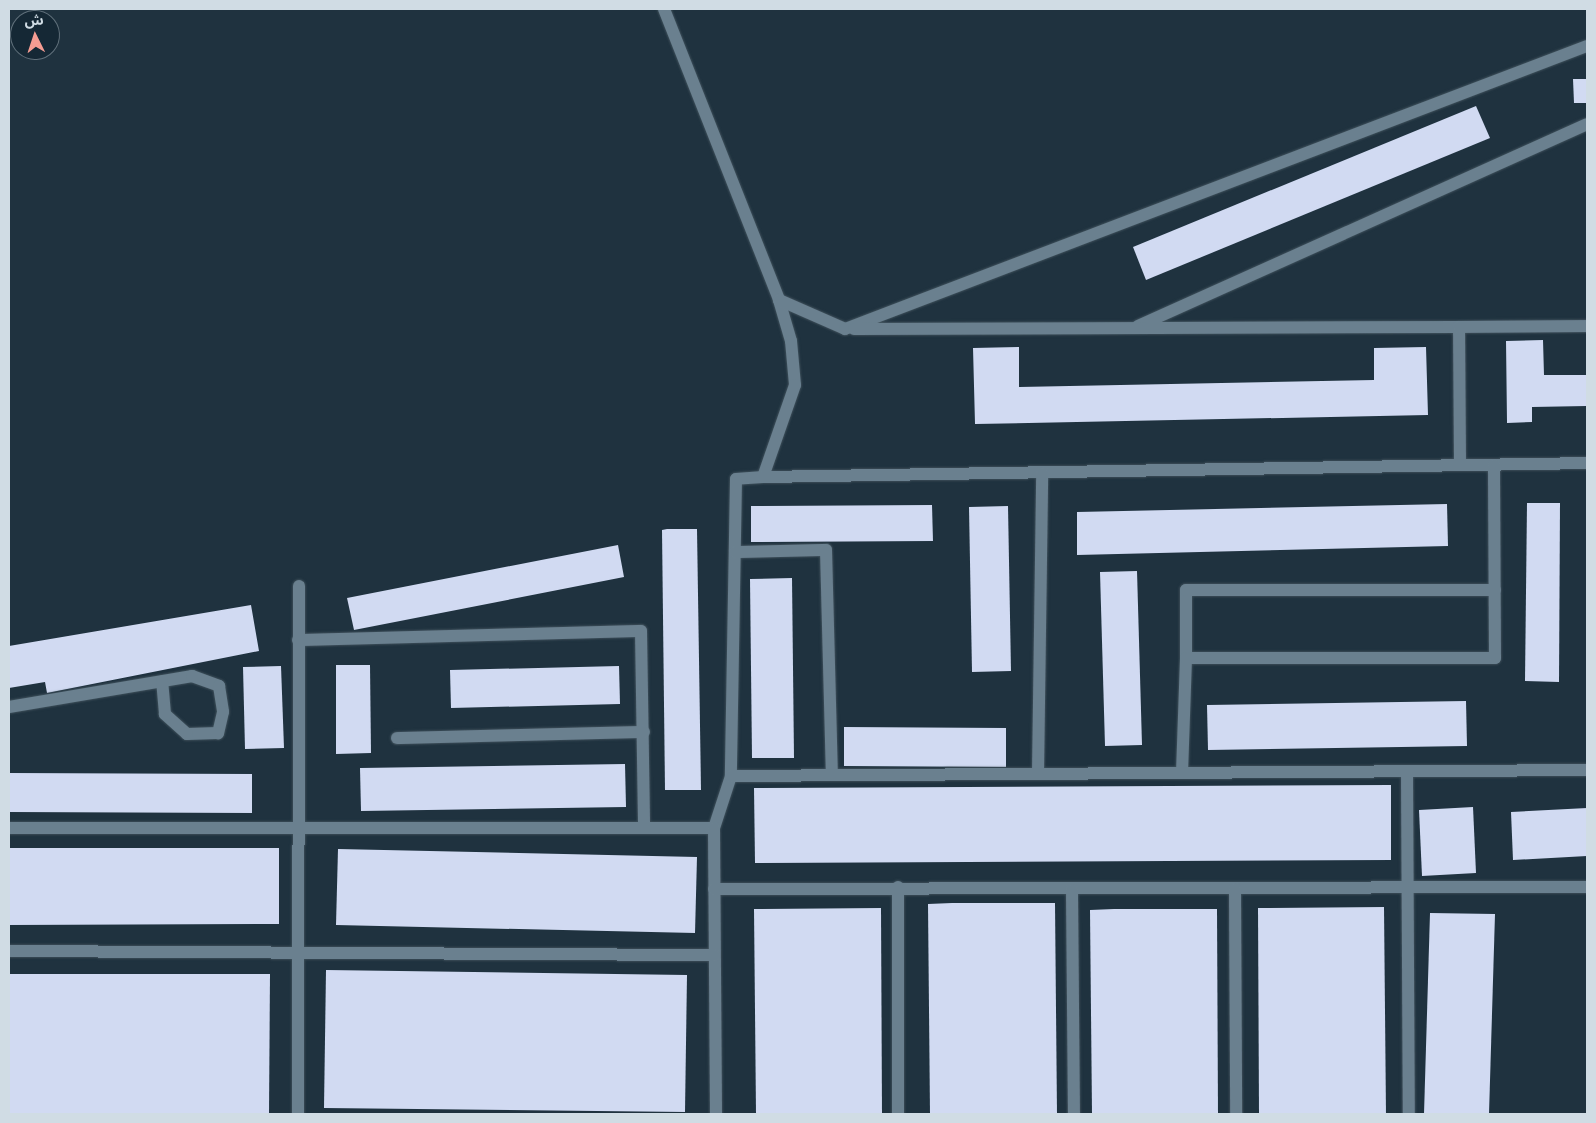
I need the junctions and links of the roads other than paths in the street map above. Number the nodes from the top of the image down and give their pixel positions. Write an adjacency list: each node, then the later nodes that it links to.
1 (664, 9): 3 (street)
2 (674, 9): 3 (street)
3 (669, 21): 6 (street)
4 (1587, 46): 10 (street)
5 (1587, 124): 9 (street)
6 (779, 300): 10 (street); 15 (street)
7 (1587, 326): 8 (street)
8 (1459, 327): 9 (street); 12 (street)
9 (1134, 328): 10 (street)
10 (846, 329)
11 (1587, 464): 13 (street)
12 (1460, 465): 13 (street); 14 (street)
13 (1494, 465): 18 (street)
14 (1042, 473): 15 (street); 28 (street)
15 (763, 477): 16 (street)
16 (735, 552): 29 (street); 30 (street)
17 (299, 586): 19 (street)
18 (1495, 590): 20 (street); 20 (street)
19 (298, 640): 23 (street); 33 (street)
20 (1186, 658): 27 (street)
21 (162, 681): 21 (street); 22 (street)
22 (9, 707)
23 (644, 732): 24 (street); 31 (street)
24 (397, 738)
25 (1587, 770): 26 (street)
26 (1407, 771): 27 (street); 37 (street)
27 (1182, 773): 28 (street)
28 (1038, 774): 29 (street)
29 (832, 775): 30 (street)
30 (731, 776): 34 (street)
31 (644, 827): 33 (street); 34 (street)
32 (9, 828): 33 (street)
33 (297, 828): 42 (street)
34 (714, 828): 38 (street)
35 (898, 887): 38 (street); 40 (street); 46 (street)
36 (1587, 887): 37 (street)
37 (1407, 888): 39 (street); 49 (street)
38 (714, 889): 43 (street)
39 (1235, 889): 40 (street); 48 (street)
40 (1072, 890): 47 (street)
41 (9, 951): 42 (street)
42 (298, 952): 43 (street); 44 (street)
43 (714, 954): 45 (street)
44 (298, 1114)
45 (716, 1114)
46 (898, 1114)
47 (1074, 1114)
48 (1236, 1114)
49 (1409, 1114)

